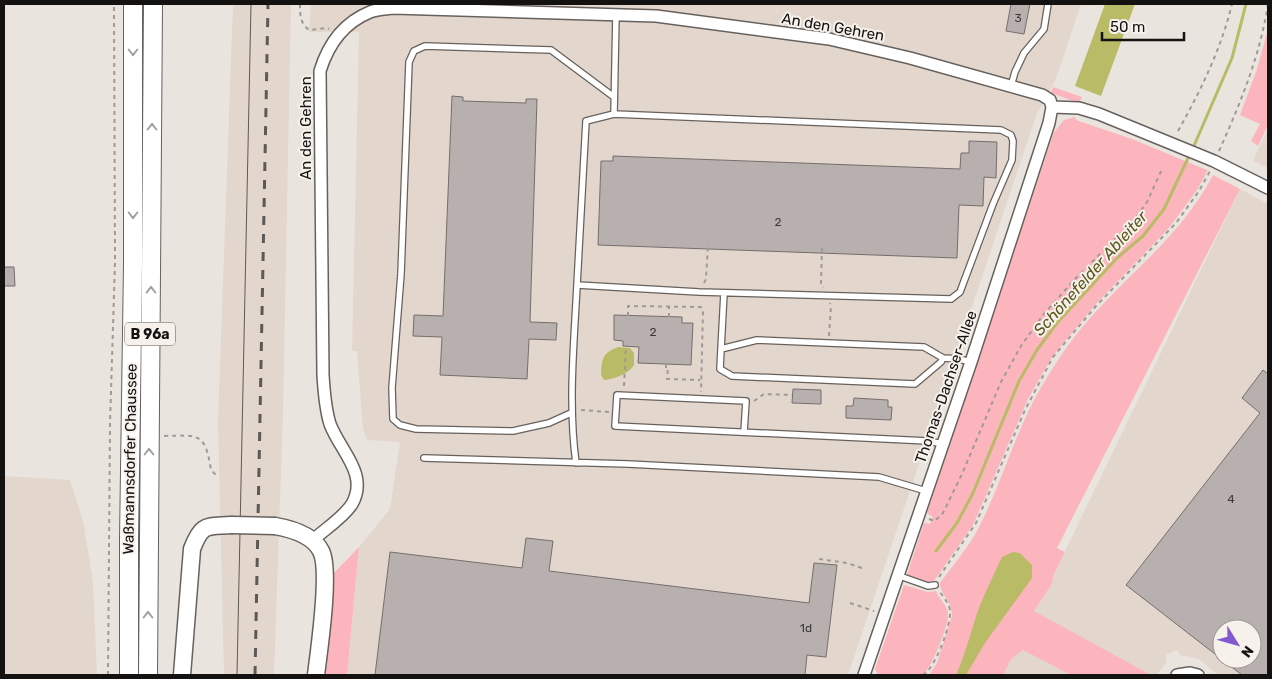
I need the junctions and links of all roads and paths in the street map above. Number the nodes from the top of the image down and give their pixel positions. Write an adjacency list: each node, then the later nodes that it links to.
1 (114, 4): 54 (path)
2 (133, 4): 55 (main road, Waßmannsdorfer Chaussee / B 96a, one-way to 55)
3 (153, 4): 40 (main road, Waßmannsdorfer Chaussee / B 96a, one-way to 3)
4 (300, 4): 9 (path)
5 (1048, 4): 10 (lane)
6 (1232, 4): 14 (path)
7 (1268, 4): 15 (path)
8 (616, 14): 9 (street, An den Gehren); 10 (street, An den Gehren); 11 (lane)
9 (337, 35): 47 (street, An den Gehren)
10 (1011, 86): 12 (street, An den Gehren)
11 (614, 97): 13 (lane); 37 (lane)
12 (1052, 107): 18 (street); 30 (street, Thomas-Dachser-Allee)
13 (614, 114): 20 (lane); 22 (lane)
14 (1178, 130)
15 (1221, 146)
16 (1162, 169): 46 (path)
17 (1204, 182): 51 (path)
18 (1268, 188)
19 (708, 244): 21 (path)
20 (577, 285): 21 (lane); 37 (lane)
21 (699, 292): 22 (lane); 24 (path)
22 (724, 292): 28 (lane)
23 (669, 307): 24 (path); 25 (path); 26 (path)
24 (691, 307): 32 (path)
25 (628, 316)
26 (669, 317)
27 (626, 346): 33 (path)
28 (721, 349): 29 (lane); 29 (lane)
29 (943, 358): 30 (lane)
30 (971, 362): 41 (street, Thomas-Dachser-Allee)
31 (666, 364): 32 (path)
32 (701, 380): 35 (path)
33 (624, 385)
34 (792, 395): 36 (path)
35 (700, 399): 36 (lane); 38 (lane)
36 (745, 407): 39 (lane)
37 (571, 411): 38 (path); 43 (lane)
38 (616, 413): 39 (lane)
39 (744, 432): 41 (lane)
40 (150, 437): 44 (path); 56 (main road, Waßmannsdorfer Chaussee / B 96a, one-way to 40)
41 (943, 444): 45 (street, Thomas-Dachser-Allee)
42 (424, 458): 43 (lane)
43 (576, 463): 45 (lane)
44 (216, 474)
45 (926, 491): 50 (street, Thomas-Dachser-Allee)
46 (930, 519)
47 (313, 540): 57 (street, bridge); 58 (street)
48 (819, 559): 49 (path)
49 (862, 568)
50 (897, 576): 51 (lane); 59 (street, Thomas-Dachser-Allee)
51 (935, 585): 60 (path)
52 (850, 603): 53 (path)
53 (874, 611)
54 (108, 675)
55 (129, 675)
56 (148, 675)
57 (182, 675)
58 (316, 675)
59 (864, 675)
60 (924, 675)
61 (1177, 675): 62 (street)
62 (1198, 675)

